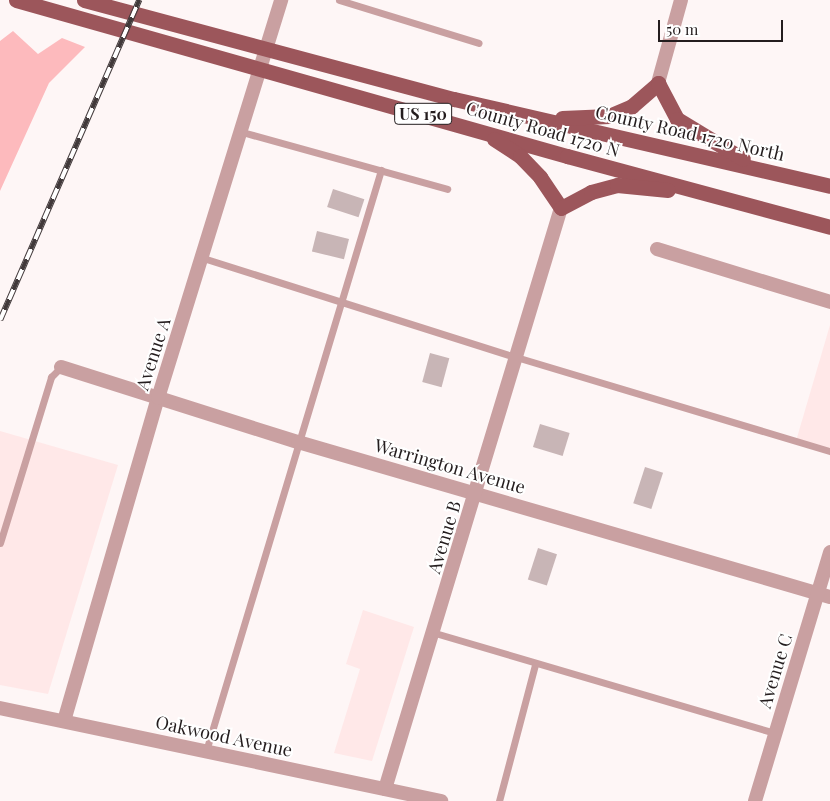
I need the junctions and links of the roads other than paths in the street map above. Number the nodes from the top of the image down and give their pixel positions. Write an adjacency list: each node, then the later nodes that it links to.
1 (16, 0): 9 (main road, County Road 1720 N / US 150)
2 (84, 0): 8 (main road, County Road 1720 N / US 150)
3 (281, 0): 10 (street, Avenue A)
4 (339, 0): 6 (lane)
5 (681, 0): 7 (street)
6 (479, 43)
7 (658, 83): 8 (main road); 11 (main road)
8 (541, 118): 11 (main road, County Road 1720 North / US 150)
9 (480, 130): 15 (main road, County Road 1720 N / US 150); 16 (main road)
10 (242, 132): 12 (lane); 19 (street, Avenue A)
11 (760, 168): 13 (main road, County Road 1720 North / US 150)
12 (381, 170): 14 (lane); 21 (lane)
13 (830, 186)
14 (447, 188)
15 (716, 196): 16 (main road); 17 (main road, County Road 1720 N / US 150)
16 (561, 208): 22 (street, Avenue B)
17 (830, 227)
18 (657, 249): 20 (street)
19 (203, 258): 21 (lane); 24 (street, Avenue A)
20 (830, 302)
21 (341, 303): 22 (lane); 25 (lane)
22 (516, 357): 26 (lane); 27 (street, Avenue B)
23 (62, 367): 24 (street, Warrington Avenue); 28 (lane)
24 (158, 398): 25 (street, Warrington Avenue); 34 (street, Avenue A)
25 (298, 442): 27 (street, Warrington Avenue); 36 (lane)
26 (830, 451)
27 (477, 493): 30 (street, Warrington Avenue); 31 (street, Avenue B)
28 (0, 543)
29 (830, 552): 30 (street, Avenue C)
30 (824, 595): 35 (street, Avenue C)
31 (434, 632): 32 (lane); 37 (street, Avenue B)
32 (535, 665): 35 (lane); 39 (lane)
33 (0, 708): 34 (street, Oakwood Avenue)
34 (64, 721): 36 (street, Oakwood Avenue)
35 (775, 733): 40 (street, Avenue C)
36 (206, 751): 37 (street, Oakwood Avenue)
37 (385, 789): 38 (street, Oakwood Avenue)
38 (441, 801)
39 (499, 801)
40 (755, 801)

